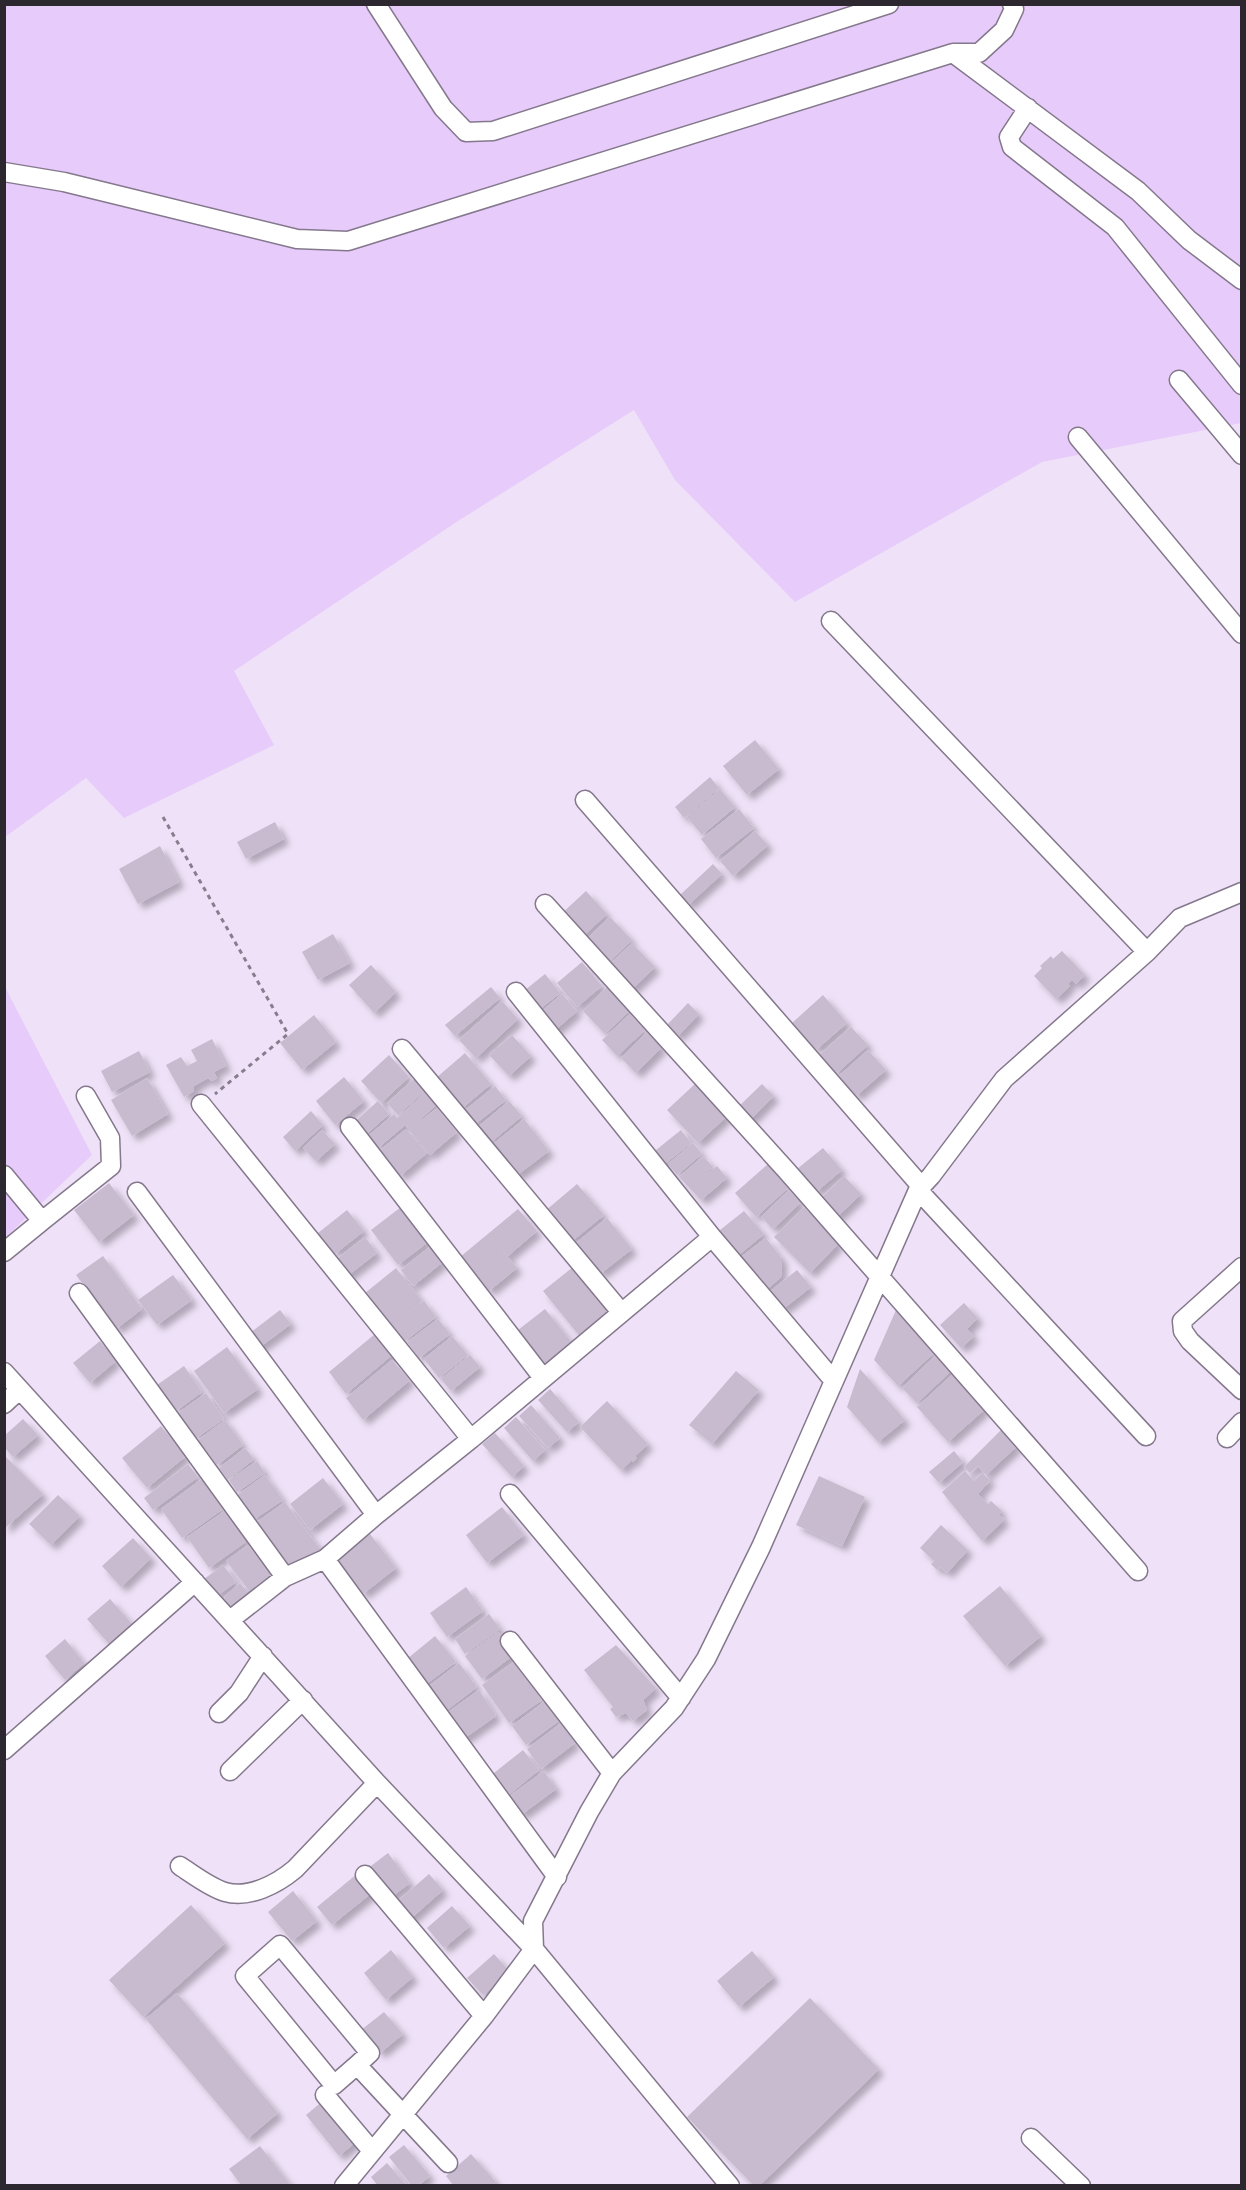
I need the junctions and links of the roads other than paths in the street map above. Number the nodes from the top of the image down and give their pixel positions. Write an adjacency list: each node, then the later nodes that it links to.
1 (376, 4): 2 (street)
2 (889, 4)
3 (1012, 4): 4 (street)
4 (953, 53): 5 (street); 6 (street)
5 (1028, 108): 7 (street); 9 (street)
6 (4, 172)
7 (1242, 280)
8 (1179, 380): 11 (street)
9 (1242, 385)
10 (1078, 437): 13 (street)
11 (1242, 456)
12 (831, 621): 17 (street)
13 (1242, 634)
14 (585, 800): 24 (street)
15 (1240, 894): 17 (street)
16 (545, 904): 30 (street)
17 (1147, 952): 24 (street)
18 (516, 992): 27 (street)
19 (402, 1049): 32 (street)
20 (86, 1096): 26 (street)
21 (201, 1104): 42 (street)
22 (350, 1127): 34 (street)
23 (4, 1175): 26 (street)
24 (920, 1188): 30 (street); 40 (street)
25 (136, 1192): 44 (street)
26 (42, 1221): 28 (street)
27 (712, 1237): 32 (street); 35 (street)
28 (4, 1252)
29 (1241, 1267): 37 (street)
30 (880, 1277): 35 (street); 46 (street)
31 (79, 1293): 47 (street)
32 (621, 1312): 34 (street)
33 (4, 1372): 36 (street)
34 (543, 1378): 42 (street)
35 (834, 1381): 52 (street)
36 (19, 1390): 38 (street); 48 (street)
37 (1242, 1390)
38 (4, 1404)
39 (1242, 1422): 41 (street)
40 (1146, 1436)
41 (1227, 1438)
42 (471, 1439): 44 (street)
43 (510, 1494): 52 (street)
44 (376, 1515): 45 (street)
45 (325, 1559): 47 (street); 61 (street)
46 (1138, 1571)
47 (285, 1577): 49 (street)
48 (195, 1582): 49 (street); 55 (street)
49 (230, 1620): 51 (street)
50 (510, 1641): 57 (street)
51 (263, 1656): 53 (street); 54 (street)
52 (681, 1698): 57 (street)
53 (303, 1700): 56 (street); 58 (street)
54 (219, 1713)
55 (4, 1750)
56 (230, 1771)
57 (612, 1773): 61 (street)
58 (377, 1783): 59 (street); 62 (street)
59 (180, 1866)
60 (365, 1875): 63 (street)
61 (557, 1876): 62 (street)
62 (534, 1949): 63 (street); 71 (street)
63 (484, 2016): 66 (street)
64 (357, 2065): 64 (street); 66 (street)
65 (325, 2095): 68 (street)
66 (403, 2114): 68 (street); 69 (street)
67 (1031, 2138): 72 (street)
68 (372, 2151): 70 (street)
69 (448, 2163)
70 (344, 2186)
71 (730, 2186)
72 (1082, 2186)

